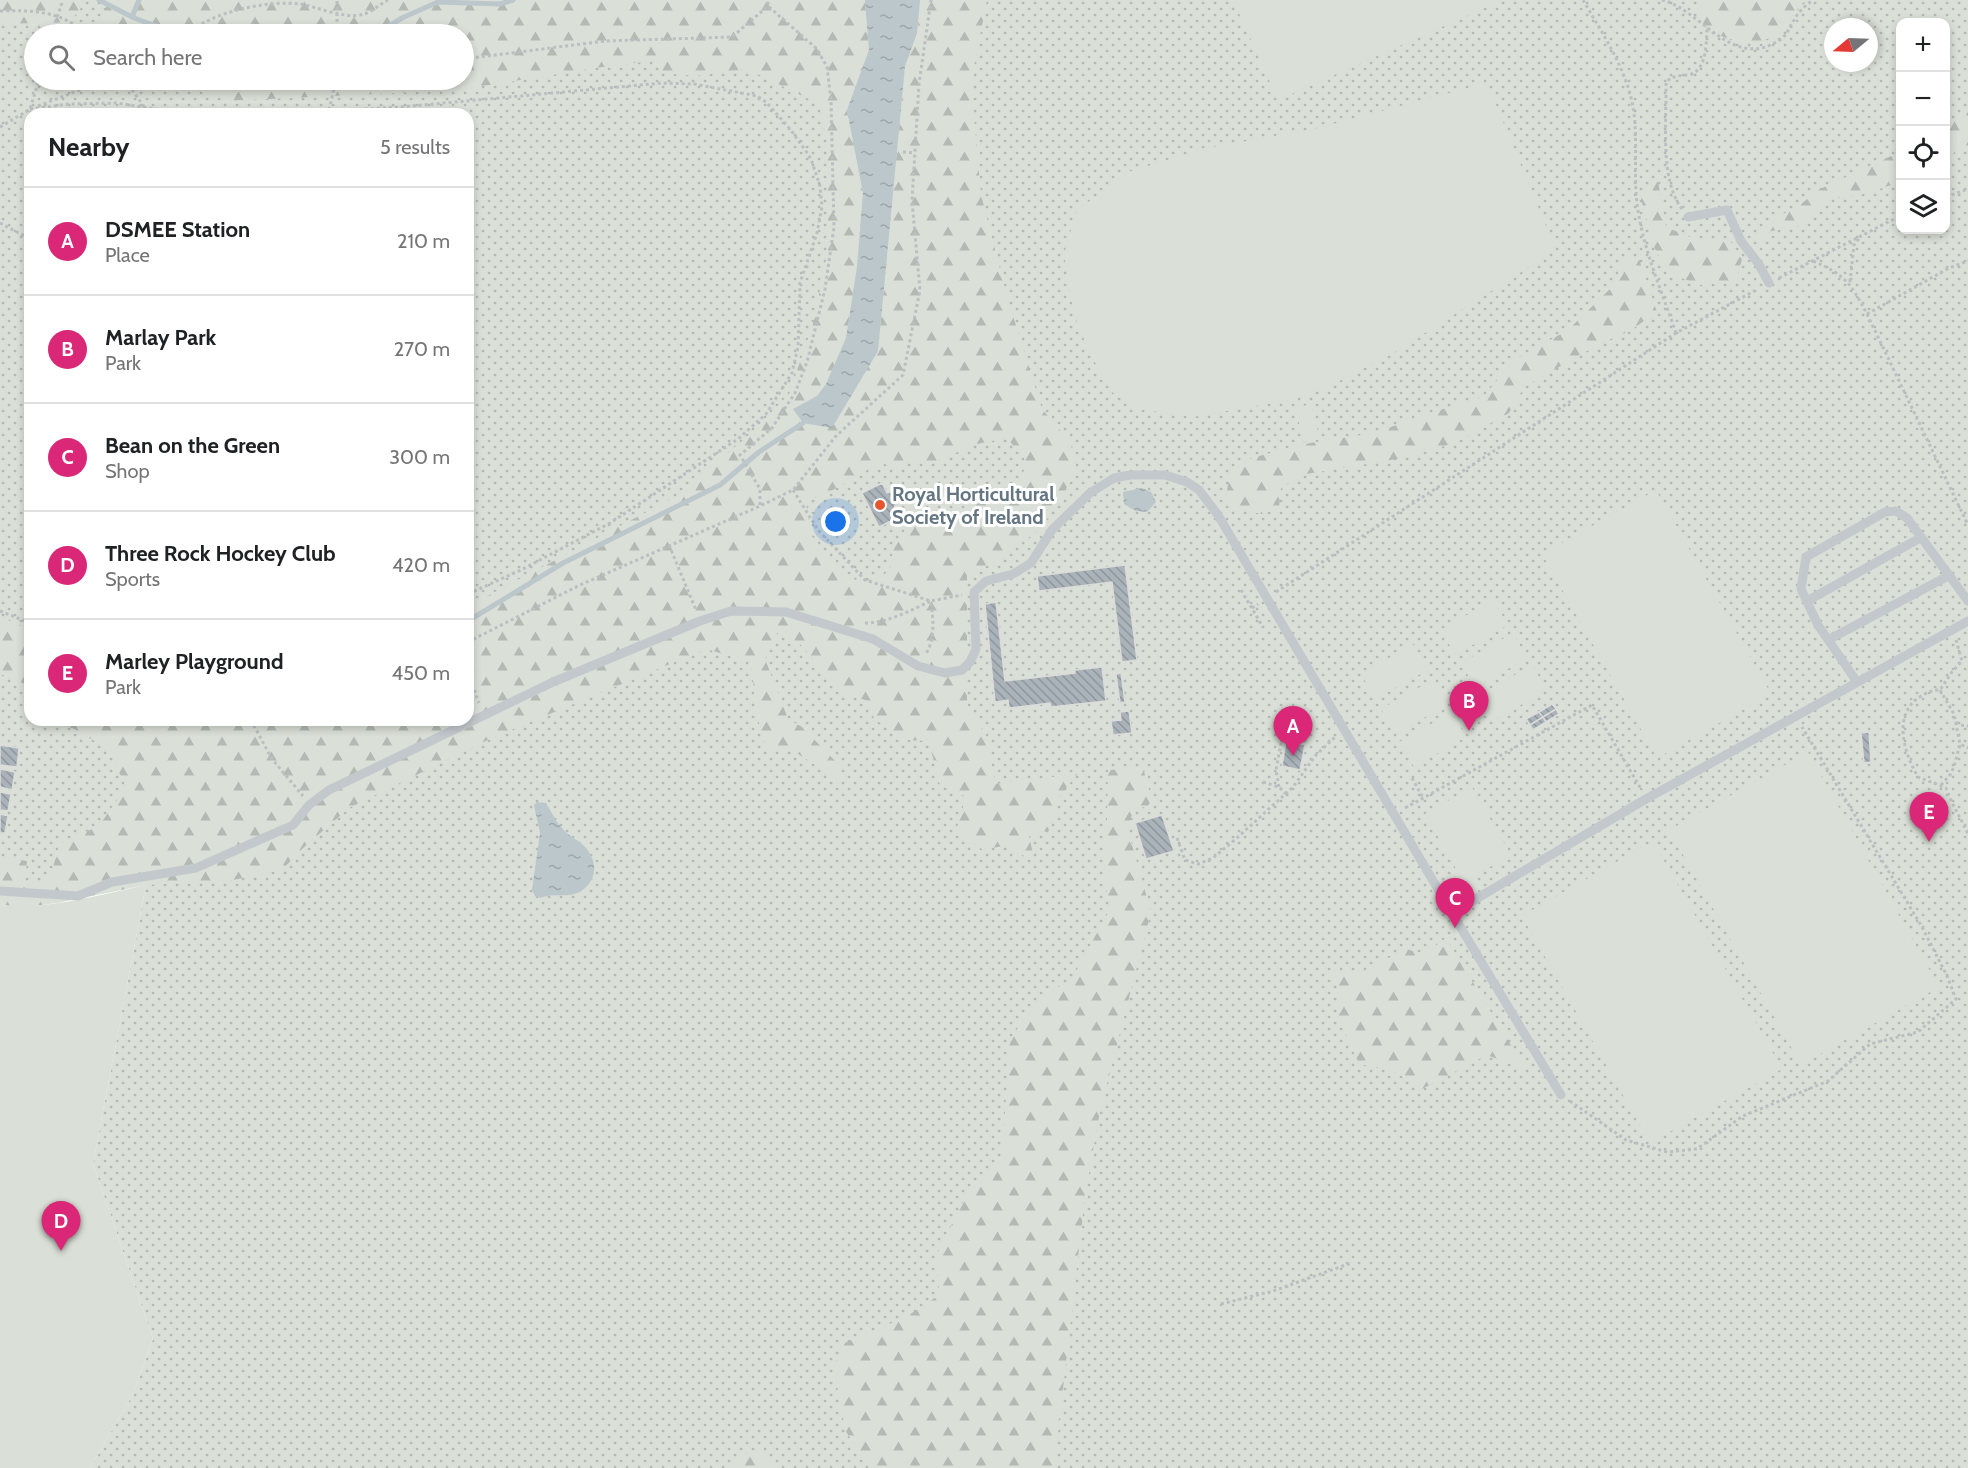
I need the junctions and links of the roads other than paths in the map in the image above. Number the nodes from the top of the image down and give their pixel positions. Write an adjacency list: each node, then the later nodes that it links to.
1 (1688, 217): 2 (lane)
2 (1769, 283)
3 (1920, 538): 4 (lane); 5 (lane); 5 (lane)
4 (1948, 576): 6 (lane); 8 (lane)
5 (1807, 601): 8 (lane)
6 (1968, 601)
7 (1968, 621): 9 (lane)
8 (1828, 640): 9 (lane)
9 (1857, 682): 13 (lane)
10 (474, 721): 13 (lane)
11 (463, 726): 12 (lane)
12 (0, 891)
13 (1452, 913): 14 (lane)
14 (1561, 1095)

